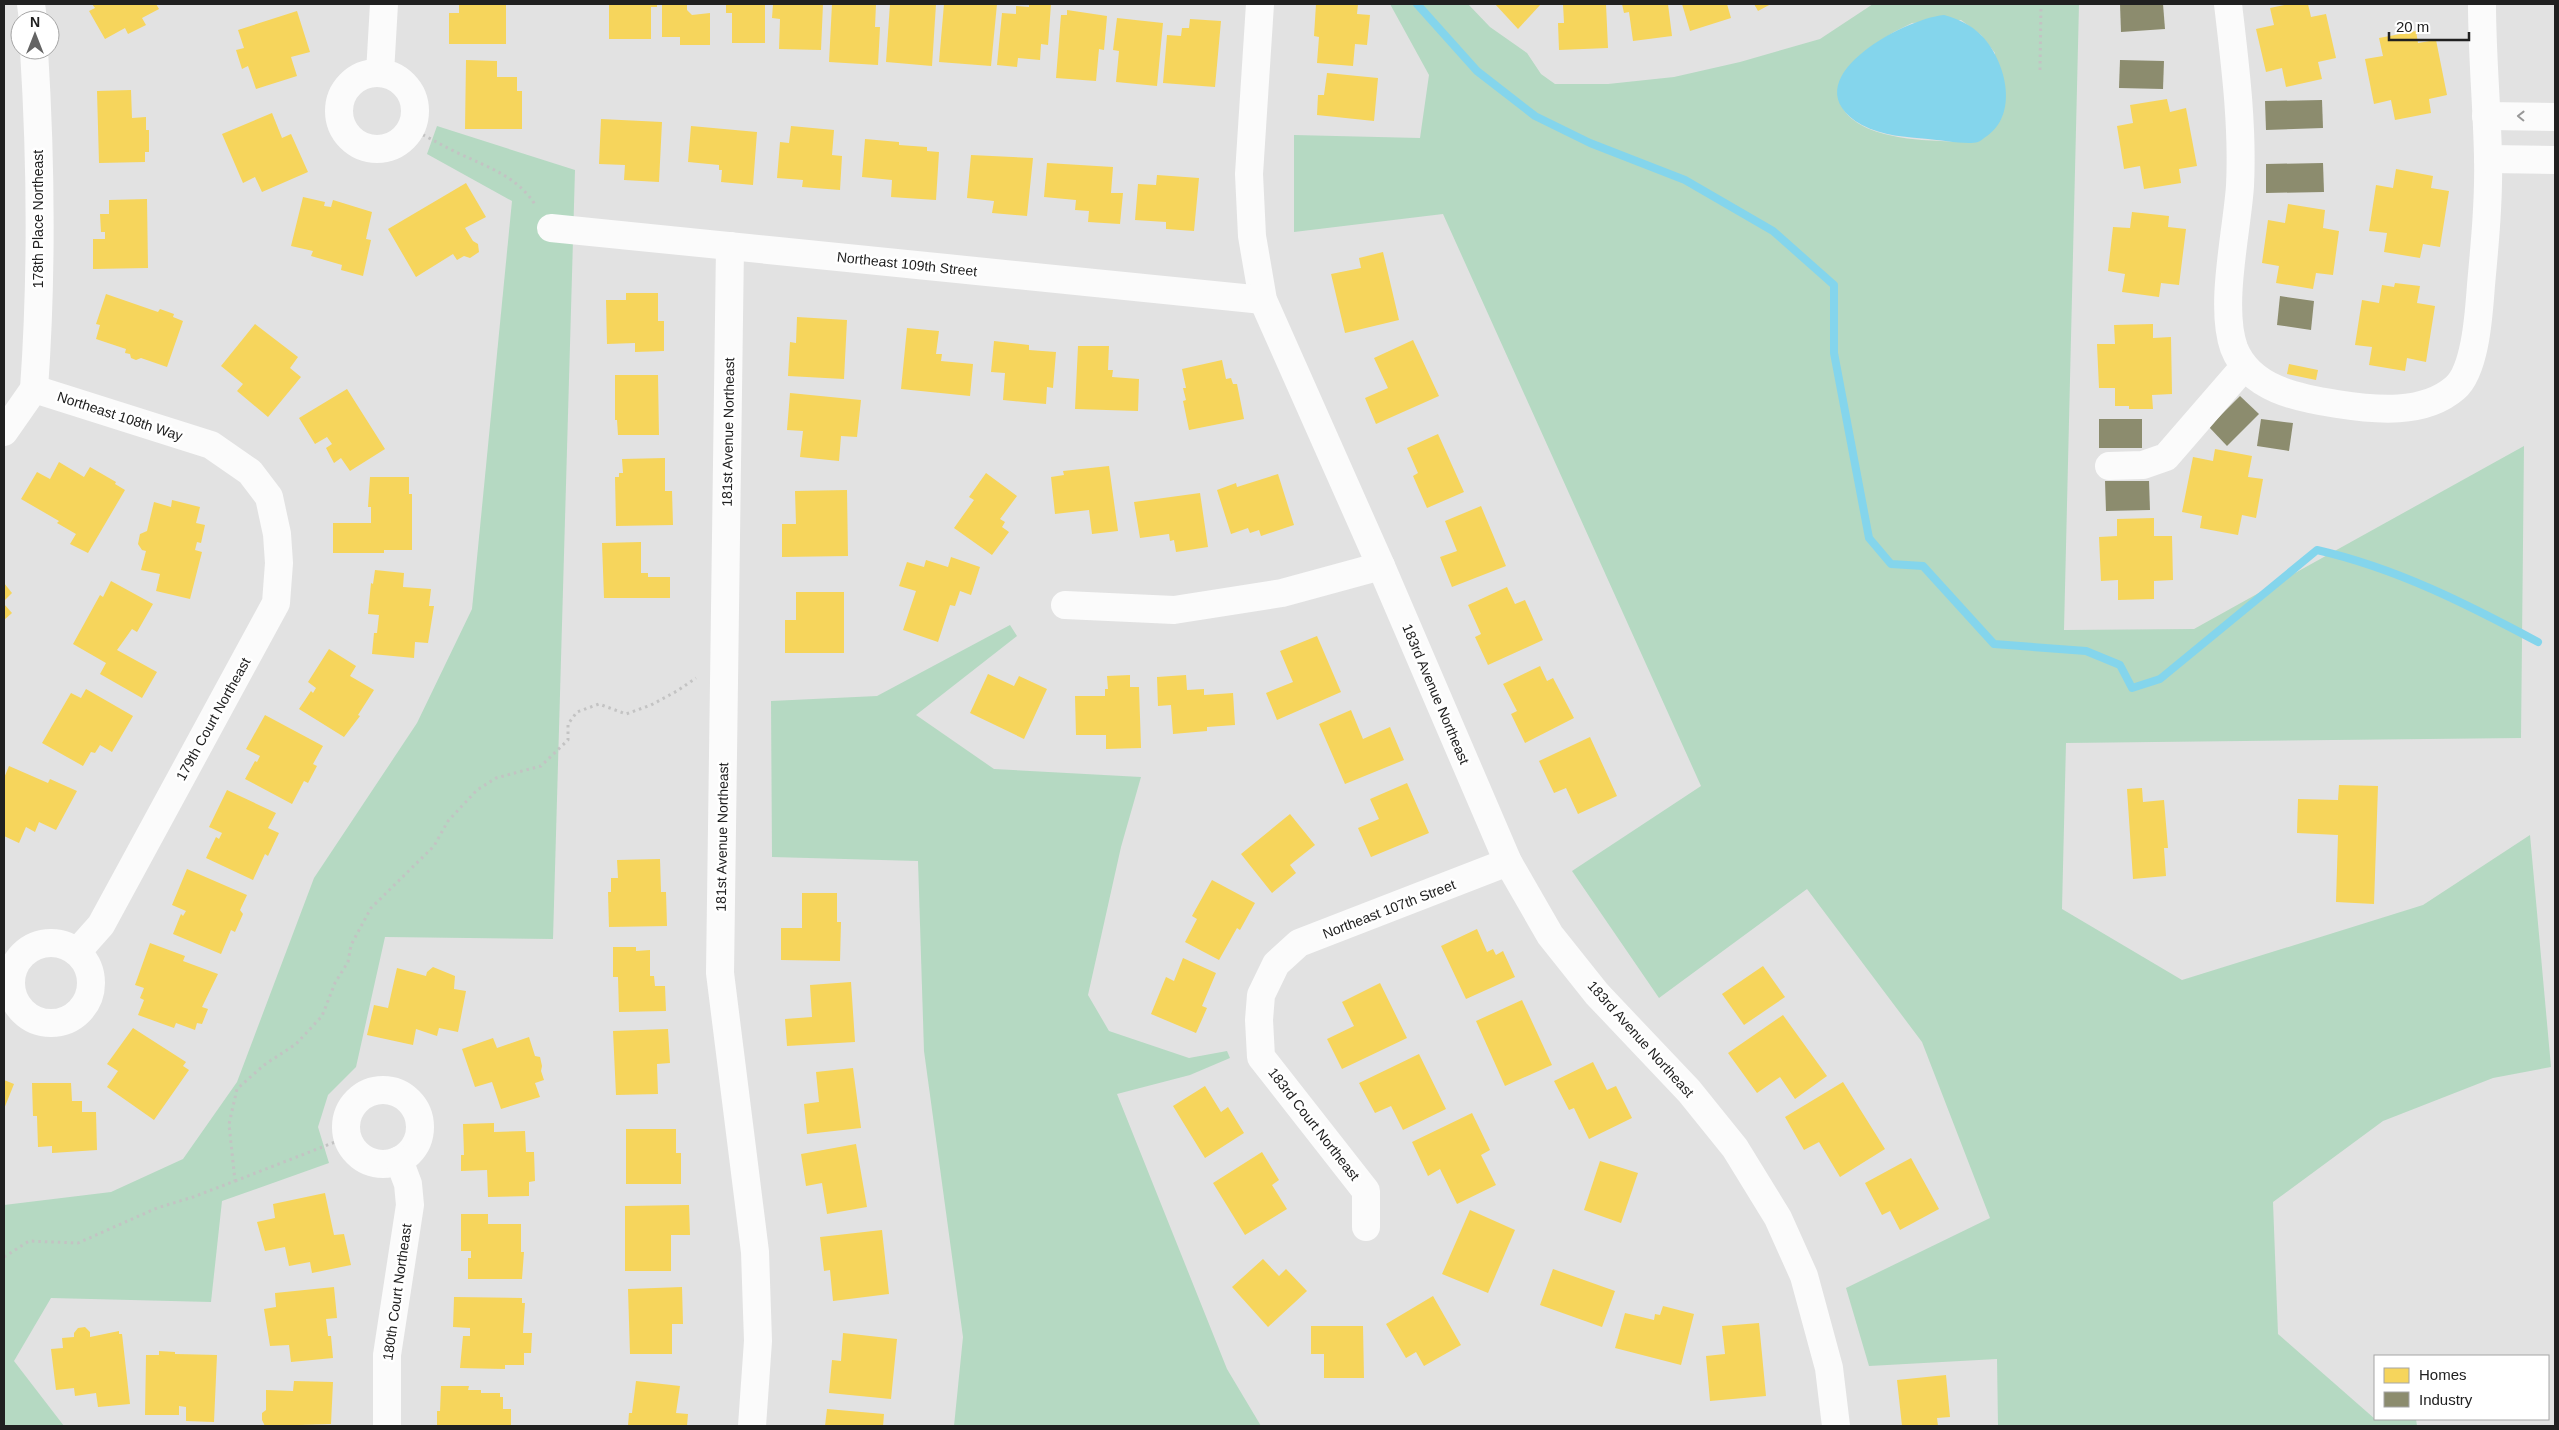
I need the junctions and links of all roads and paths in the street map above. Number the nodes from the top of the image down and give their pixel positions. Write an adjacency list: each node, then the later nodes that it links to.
1 (384, 4): 8 (street)
2 (1260, 4): 17 (street, 183rd Avenue Northeast)
3 (2041, 4): 7 (path)
4 (2228, 4): 18 (street)
5 (2482, 4): 9 (street)
6 (35, 60): 19 (street, 178th Place Northeast)
7 (2040, 70)
8 (380, 73): 11 (street); 11 (street)
9 (2486, 116): 10 (street, one-way to 9); 12 (street)
10 (2555, 117)
11 (411, 129): 14 (path)
12 (2488, 160): 13 (street); 18 (street)
13 (2555, 160)
14 (528, 194)
15 (551, 228): 16 (street, Northeast 109th Street)
16 (730, 246): 17 (street, Northeast 109th Street); 36 (street, 181st Avenue Northeast)
17 (1263, 300): 23 (street, 183rd Avenue Northeast)
18 (2244, 367): 21 (street)
19 (34, 389): 20 (street); 22 (street, Northeast 108th Way)
20 (4, 432)
21 (2109, 466)
22 (250, 472): 27 (street, 179th Court Northeast)
23 (1381, 566): 24 (street); 26 (street, 183rd Avenue Northeast)
24 (1065, 605)
25 (697, 677): 32 (path)
26 (1508, 862): 28 (street, Northeast 107th Street); 37 (street, 183rd Avenue Northeast)
27 (78, 952): 29 (street); 29 (street)
28 (1276, 964): 33 (street, 183rd Court Northeast)
29 (8, 974)
30 (348, 1137): 31 (street); 31 (street); 32 (path)
31 (399, 1160): 35 (street, 180th Court Northeast)
32 (235, 1181): 34 (path)
33 (1366, 1227)
34 (4, 1257)
35 (387, 1426)
36 (752, 1426)
37 (1836, 1426)

